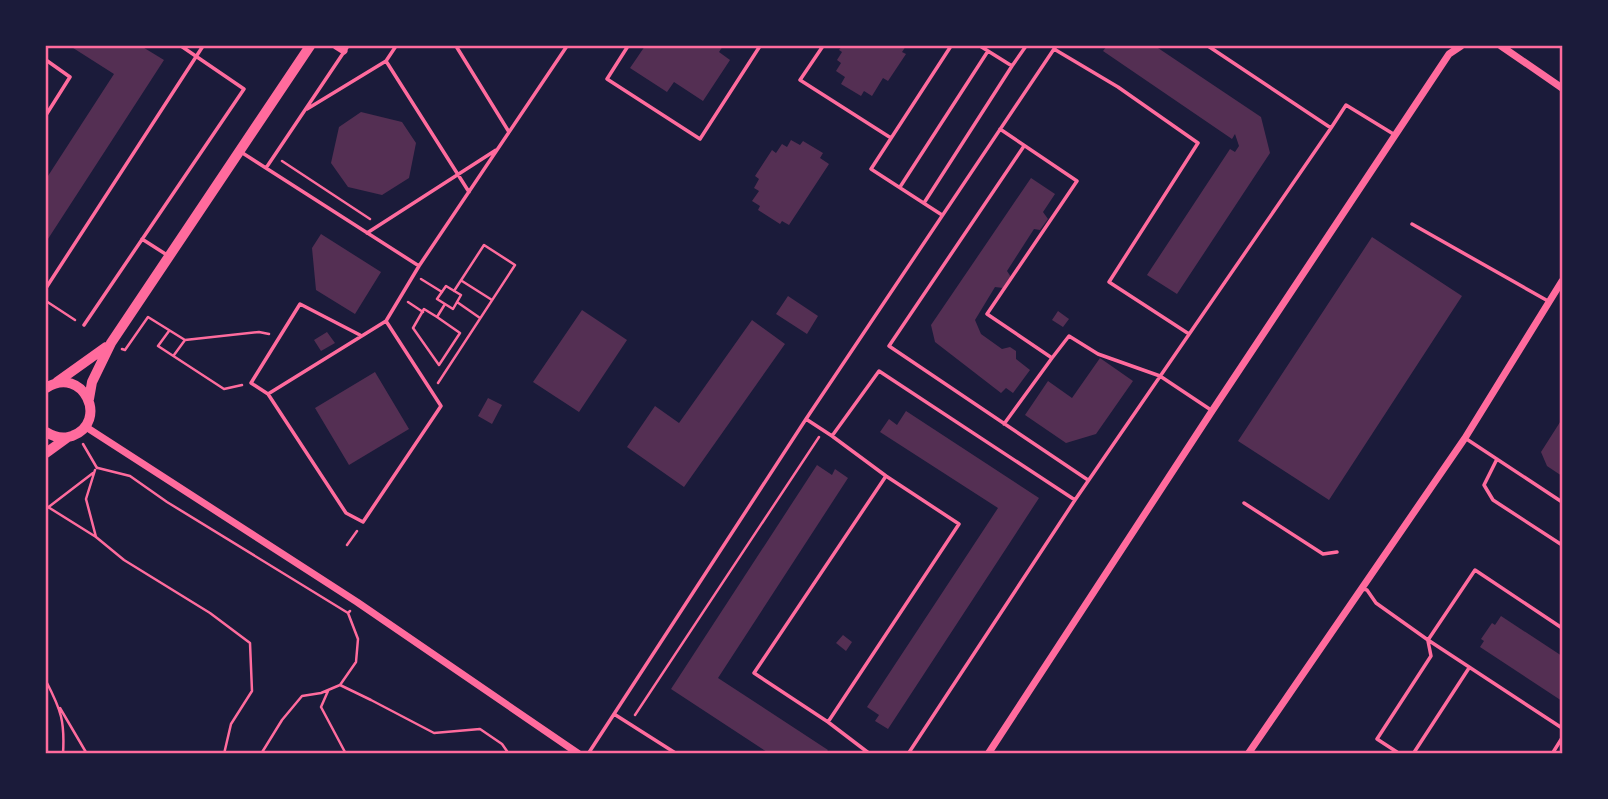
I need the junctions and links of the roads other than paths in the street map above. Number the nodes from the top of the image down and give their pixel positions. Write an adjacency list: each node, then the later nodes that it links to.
1 (181, 46): 20 (lane)
2 (203, 46): 20 (lane)
3 (310, 46): 34 (main road)
4 (336, 46): 18 (street)
5 (396, 46): 22 (lane)
6 (456, 46): 29 (lane)
7 (567, 46): 29 (lane)
8 (628, 46): 9 (lane)
9 (760, 46)
10 (823, 46): 31 (lane)
11 (951, 46): 31 (lane)
12 (980, 46): 19 (lane)
13 (1026, 46): 23 (lane)
14 (1208, 46): 27 (lane)
15 (1461, 46): 30 (street)
16 (1502, 46): 24 (street)
17 (1055, 47): 28 (lane); 51 (lane)
18 (346, 48): 25 (lane)
19 (988, 51): 23 (lane); 37 (lane)
20 (196, 56): 43 (lane); 47 (lane)
21 (46, 60): 26 (lane)
22 (386, 61): 25 (lane); 36 (lane)
23 (1012, 66): 39 (lane)
24 (1563, 88)
25 (305, 111): 35 (lane)
26 (46, 115)
27 (1331, 128): 30 (lane); 51 (lane)
28 (1000, 130): 32 (lane); 40 (lane)
29 (509, 132): 33 (lane)
30 (1395, 135): 59 (street)
31 (891, 138): 37 (lane)
32 (1024, 146): 54 (lane); 61 (lane)
33 (498, 149): 36 (lane); 38 (lane)
34 (240, 151): 35 (lane); 44 (main road)
35 (266, 168): 42 (lane)
36 (458, 174): 38 (lane); 42 (lane)
37 (900, 188): 39 (lane)
38 (469, 192): 45 (lane)
39 (924, 203): 40 (lane)
40 (942, 215): 60 (lane)
41 (1412, 224): 48 (lane)
42 (366, 233): 45 (lane)
43 (142, 239): 44 (lane); 50 (lane)
44 (170, 256): 53 (main road)
45 (419, 267): 49 (lane)
46 (1563, 281): 48 (street)
47 (46, 288)
48 (1549, 302): 65 (street)
49 (386, 321): 52 (lane); 57 (lane)
50 (84, 326)
51 (1189, 334): 55 (lane)
52 (360, 335): 57 (lane); 57 (lane)
53 (111, 343): 56 (main road); 58 (main road)
54 (1052, 358): 55 (lane); 61 (lane)
55 (1160, 376): 59 (lane); 69 (lane)
56 (50, 384): 58 (main road)
57 (268, 394)
58 (89, 399): 63 (main road)
59 (1212, 411): 89 (street)
60 (806, 419): 64 (lane); 79 (lane)
61 (1004, 424): 69 (lane)
62 (46, 432): 63 (main road)
63 (77, 433): 66 (main road); 84 (street)
64 (832, 436): 68 (lane); 70 (lane)
65 (1465, 438): 67 (lane); 75 (street)
66 (46, 453)
67 (1497, 458): 71 (lane); 73 (lane)
68 (886, 476): 80 (lane); 80 (lane)
69 (1088, 480): 70 (lane)
70 (1075, 500): 88 (lane)
71 (1563, 502)
72 (1244, 503): 74 (lane)
73 (1563, 545)
74 (1337, 552)
75 (1361, 588): 77 (lane); 83 (street)
76 (1563, 628): 77 (lane)
77 (1428, 640): 78 (lane); 90 (lane)
78 (1469, 668): 81 (lane); 91 (lane)
79 (614, 714): 85 (lane); 86 (lane)
80 (828, 722): 87 (lane)
81 (1563, 728)
82 (1563, 738): 92 (lane)
83 (1250, 753)
84 (579, 754)
85 (588, 754)
86 (677, 754)
87 (870, 754)
88 (908, 754)
89 (988, 754)
90 (1400, 754)
91 (1413, 754)
92 (1552, 754)

